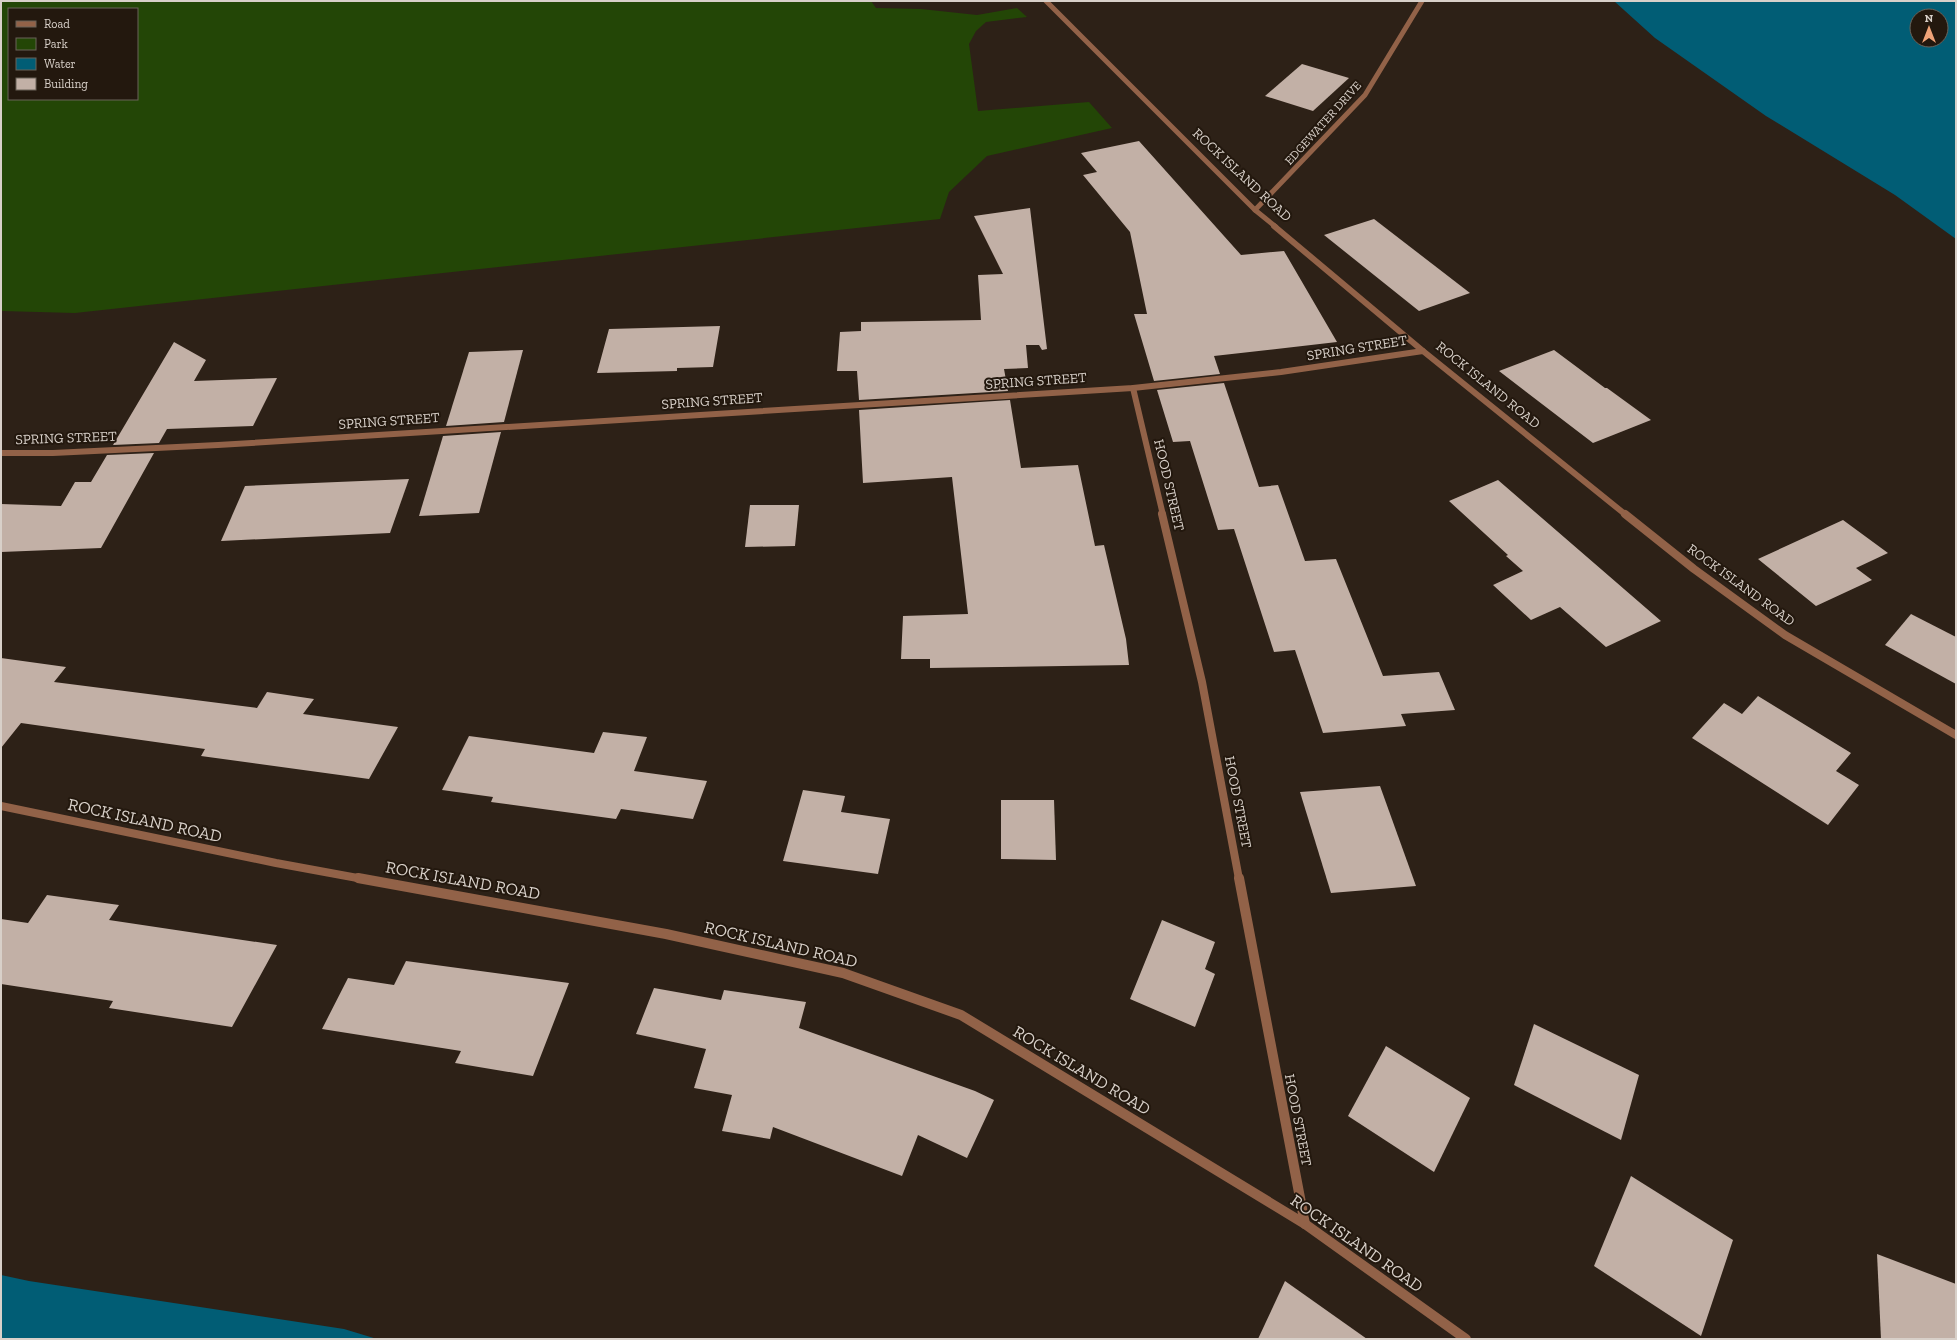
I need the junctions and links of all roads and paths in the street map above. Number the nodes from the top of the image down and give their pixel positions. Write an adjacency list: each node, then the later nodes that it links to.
1 (1046, 1): 3 (street, ROCK ISLAND ROAD)
2 (1422, 1): 3 (street, EDGEWATER DRIVE)
3 (1255, 210): 4 (street, ROCK ISLAND ROAD)
4 (1423, 351): 5 (street, SPRING STREET); 7 (street, ROCK ISLAND ROAD)
5 (1133, 388): 6 (street, SPRING STREET); 9 (street, HOOD STREET)
6 (1, 453)
7 (1956, 735)
8 (1, 806): 9 (street, ROCK ISLAND ROAD)
9 (1305, 1224): 10 (street, ROCK ISLAND ROAD)
10 (1466, 1339)

